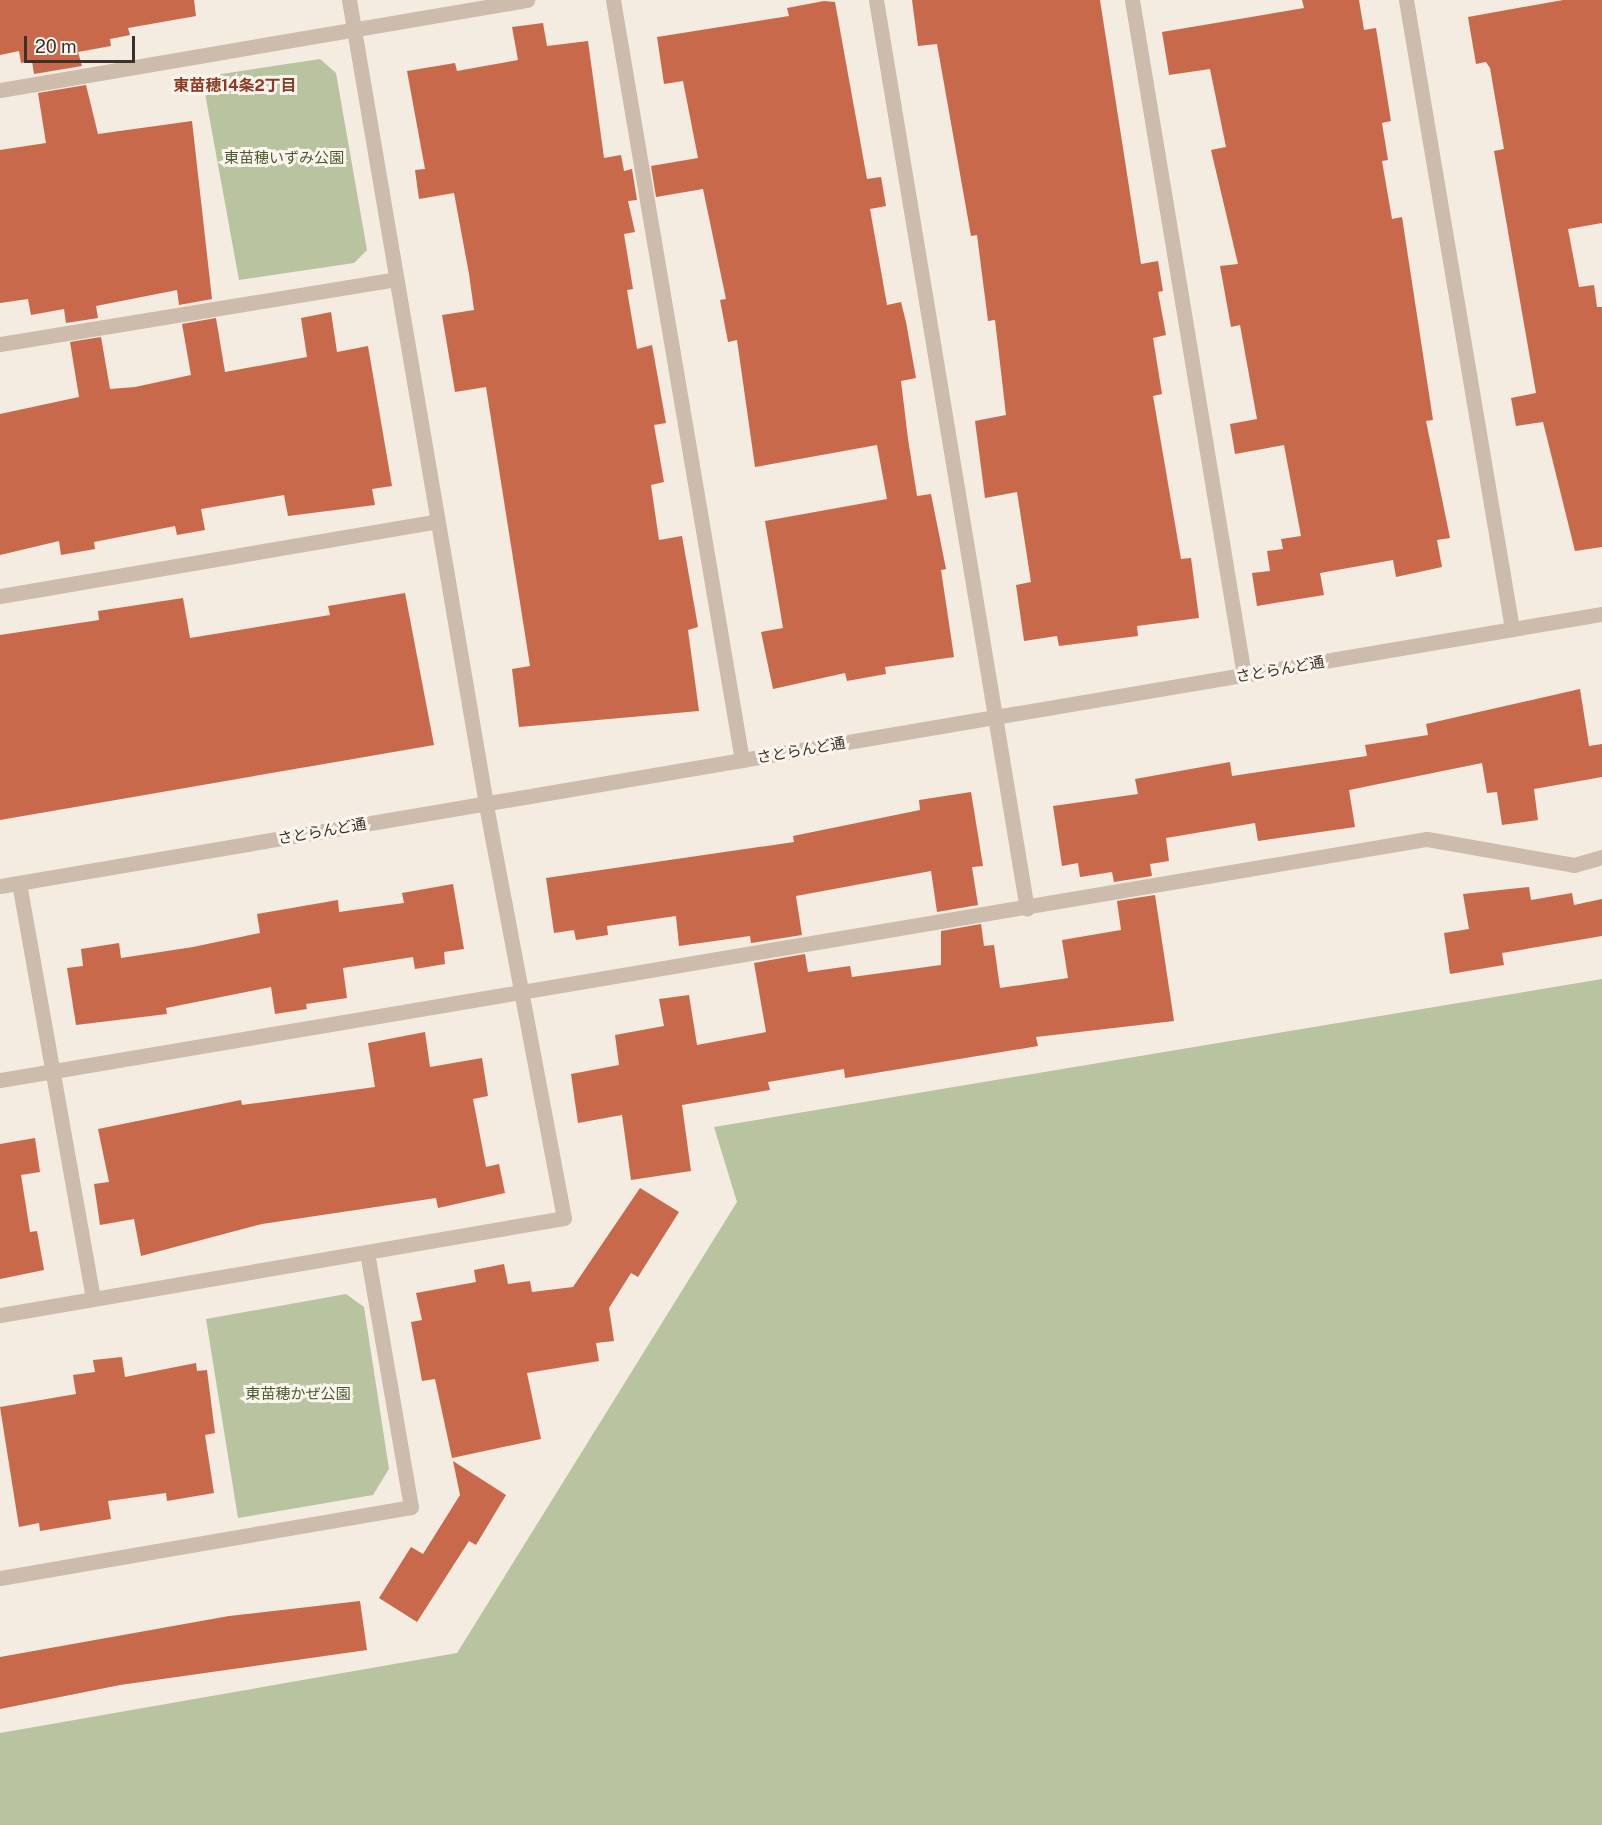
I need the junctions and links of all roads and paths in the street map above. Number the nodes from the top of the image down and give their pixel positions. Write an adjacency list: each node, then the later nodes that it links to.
1 (349, 0): 7 (street)
2 (527, 0): 7 (street)
3 (613, 0): 17 (street)
4 (876, 0): 16 (street)
5 (1132, 0): 15 (street)
6 (1406, 0): 14 (street)
7 (353, 29): 8 (street); 9 (street)
8 (0, 90)
9 (395, 279): 10 (street); 11 (street)
10 (0, 344)
11 (437, 520): 12 (street); 18 (street)
12 (0, 596)
13 (1602, 614): 14 (street, さとらんど通)
14 (1512, 629): 15 (street, さとらんど通)
15 (1244, 675): 16 (street, さとらんど通)
16 (994, 717): 17 (street, さとらんど通); 22 (street)
17 (742, 760): 18 (street, さとらんど通)
18 (486, 804): 20 (street, さとらんど通); 23 (street)
19 (1602, 857): 22 (street)
20 (19, 883): 21 (street, さとらんど通); 24 (street)
21 (0, 886)
22 (1027, 909): 23 (street)
23 (522, 996): 24 (street); 26 (street)
24 (52, 1072): 25 (street); 27 (street)
25 (0, 1080)
26 (367, 1253): 27 (street); 29 (street)
27 (93, 1298): 28 (street)
28 (0, 1315)
29 (0, 1578)

